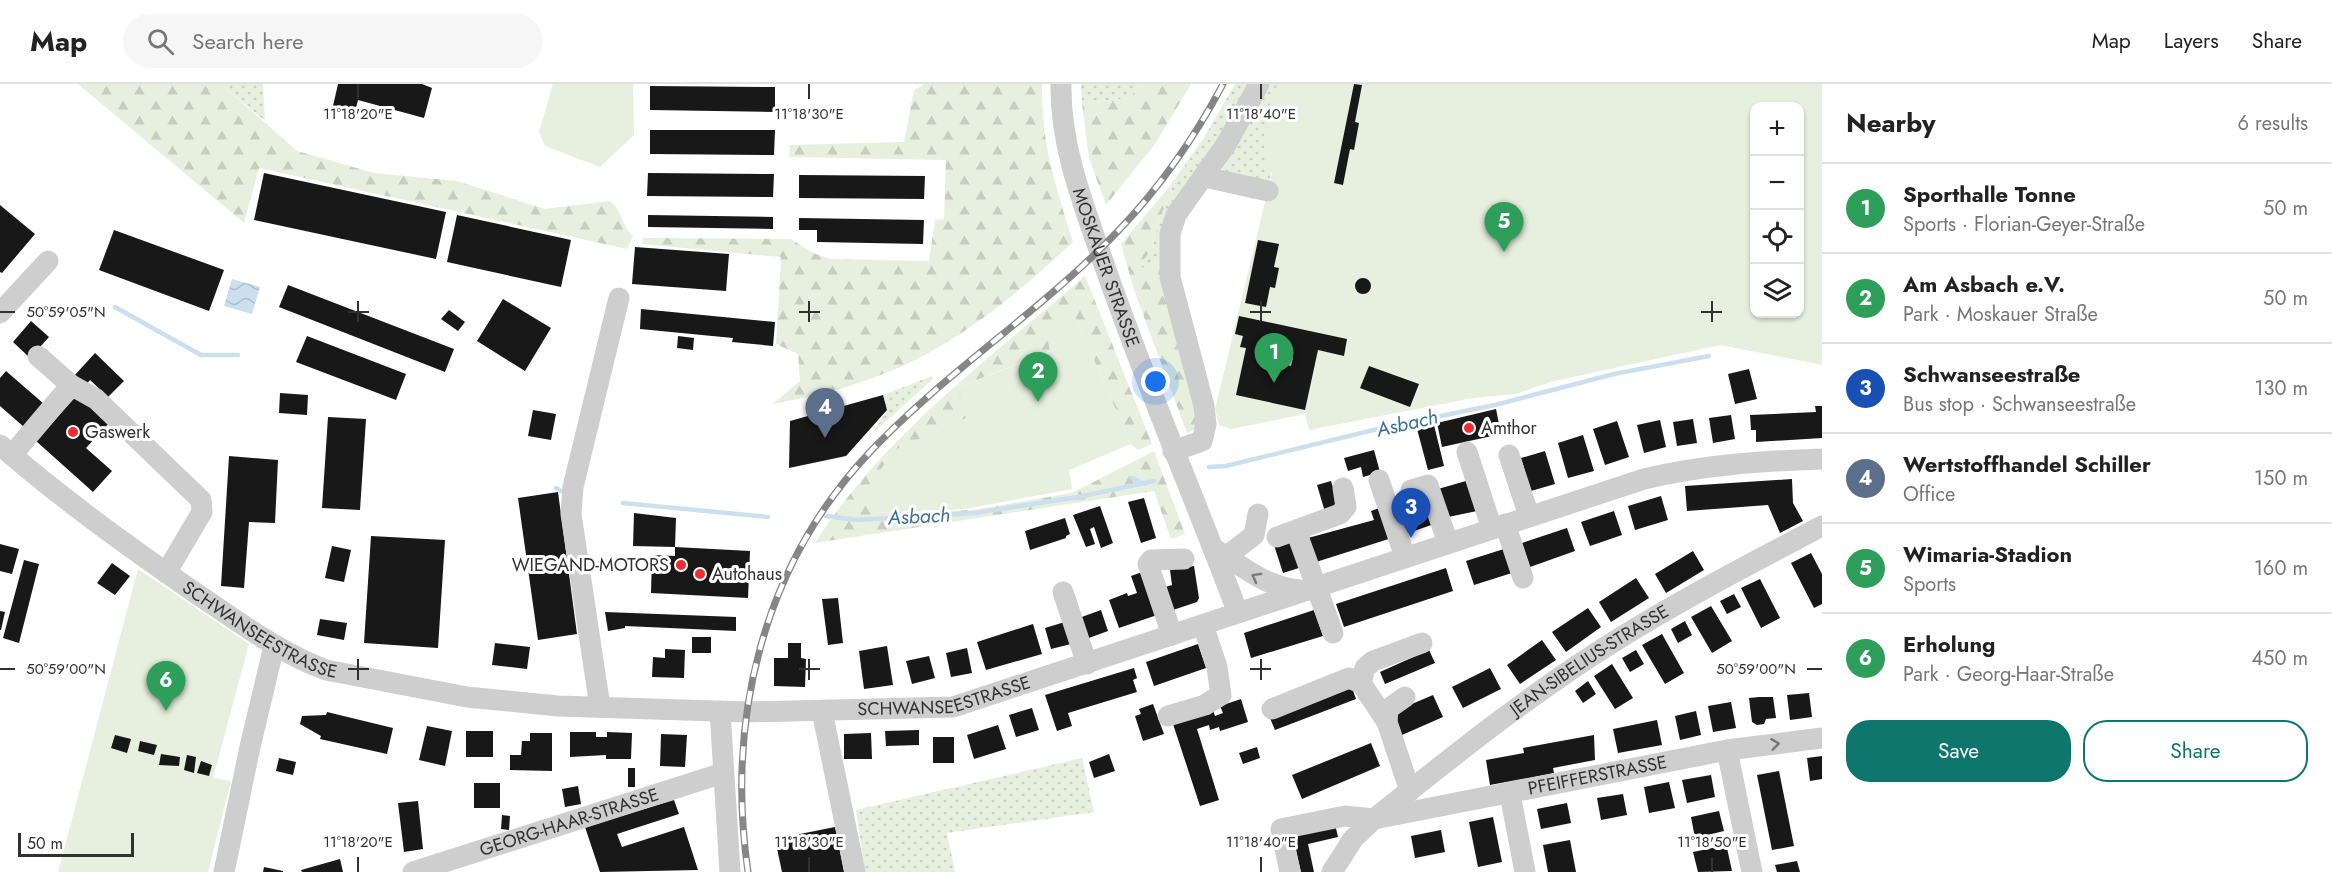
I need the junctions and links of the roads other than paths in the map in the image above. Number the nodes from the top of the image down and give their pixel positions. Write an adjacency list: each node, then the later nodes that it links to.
1 (1061, 84): 11 (street, MOSKAUER STRASSE)
2 (1259, 84): 3 (street)
3 (1205, 177): 4 (street); 11 (street)
4 (1268, 191)
5 (48, 261): 7 (street)
6 (619, 298): 40 (street)
7 (0, 313)
8 (38, 356): 9 (street)
9 (71, 385): 10 (street); 26 (street)
10 (6, 450): 26 (street, SCHWANSEESTRASSE)
11 (1173, 451): 23 (street, MOSKAUER STRASSE)
12 (1467, 452): 20 (street)
13 (1509, 455): 19 (street)
14 (1822, 459): 19 (street, SCHWANSEESTRASSE)
15 (1379, 480): 24 (street)
16 (1343, 488): 28 (street)
17 (1411, 490): 22 (street)
18 (1258, 514): 23 (street)
19 (1529, 516): 20 (street, SCHWANSEESTRASSE)
20 (1498, 526): 22 (street, SCHWANSEESTRASSE); 27 (street)
21 (1822, 526): 49 (street, JEAN-SIBELIUS-STRASSE)
22 (1448, 543): 24 (street, SCHWANSEESTRASSE)
23 (1220, 552): 28 (street, one-way to 23); 30 (street, MOSKAUER STRASSE)
24 (1405, 557): 28 (street, SCHWANSEESTRASSE)
25 (1184, 559): 33 (street)
26 (166, 573): 35 (street, SCHWANSEESTRASSE)
27 (1523, 578)
28 (1310, 588): 30 (street, SCHWANSEESTRASSE); 32 (street)
29 (1063, 592): 36 (street)
30 (1238, 613): 31 (street, SCHWANSEESTRASSE)
31 (1199, 626): 33 (street, SCHWANSEESTRASSE); 37 (street); 44 (street)
32 (1333, 633)
33 (1172, 635): 36 (street, SCHWANSEESTRASSE)
34 (1422, 643): 38 (street)
35 (274, 646): 40 (street, SCHWANSEESTRASSE); 52 (street)
36 (1087, 664): 43 (street, SCHWANSEESTRASSE)
37 (1208, 679)
38 (1361, 683): 41 (street); 45 (street)
39 (1405, 697): 45 (street)
40 (600, 707): 42 (street, SCHWANSEESTRASSE)
41 (1272, 709)
42 (720, 711): 43 (street, SCHWANSEESTRASSE); 48 (street)
43 (822, 711): 55 (street)
44 (1168, 716)
45 (1387, 722): 49 (street)
46 (1822, 738): 47 (street, PFEIFFERSTRASSE, one-way to 46)
47 (1727, 750): 50 (street, PFEIFFERSTRASSE); 59 (street)
48 (723, 773): 53 (street, GEORG-HAAR-STRASSE); 54 (street)
49 (1410, 791): 51 (street, JEAN-SIBELIUS-STRASSE)
50 (1510, 794): 51 (street, PFEIFFERSTRASSE); 58 (street)
51 (1374, 819): 56 (street); 57 (street, JEAN-SIBELIUS-STRASSE)
52 (224, 872)
53 (413, 872)
54 (730, 872)
55 (855, 872)
56 (1290, 872)
57 (1332, 872)
58 (1525, 872)
59 (1752, 872)

